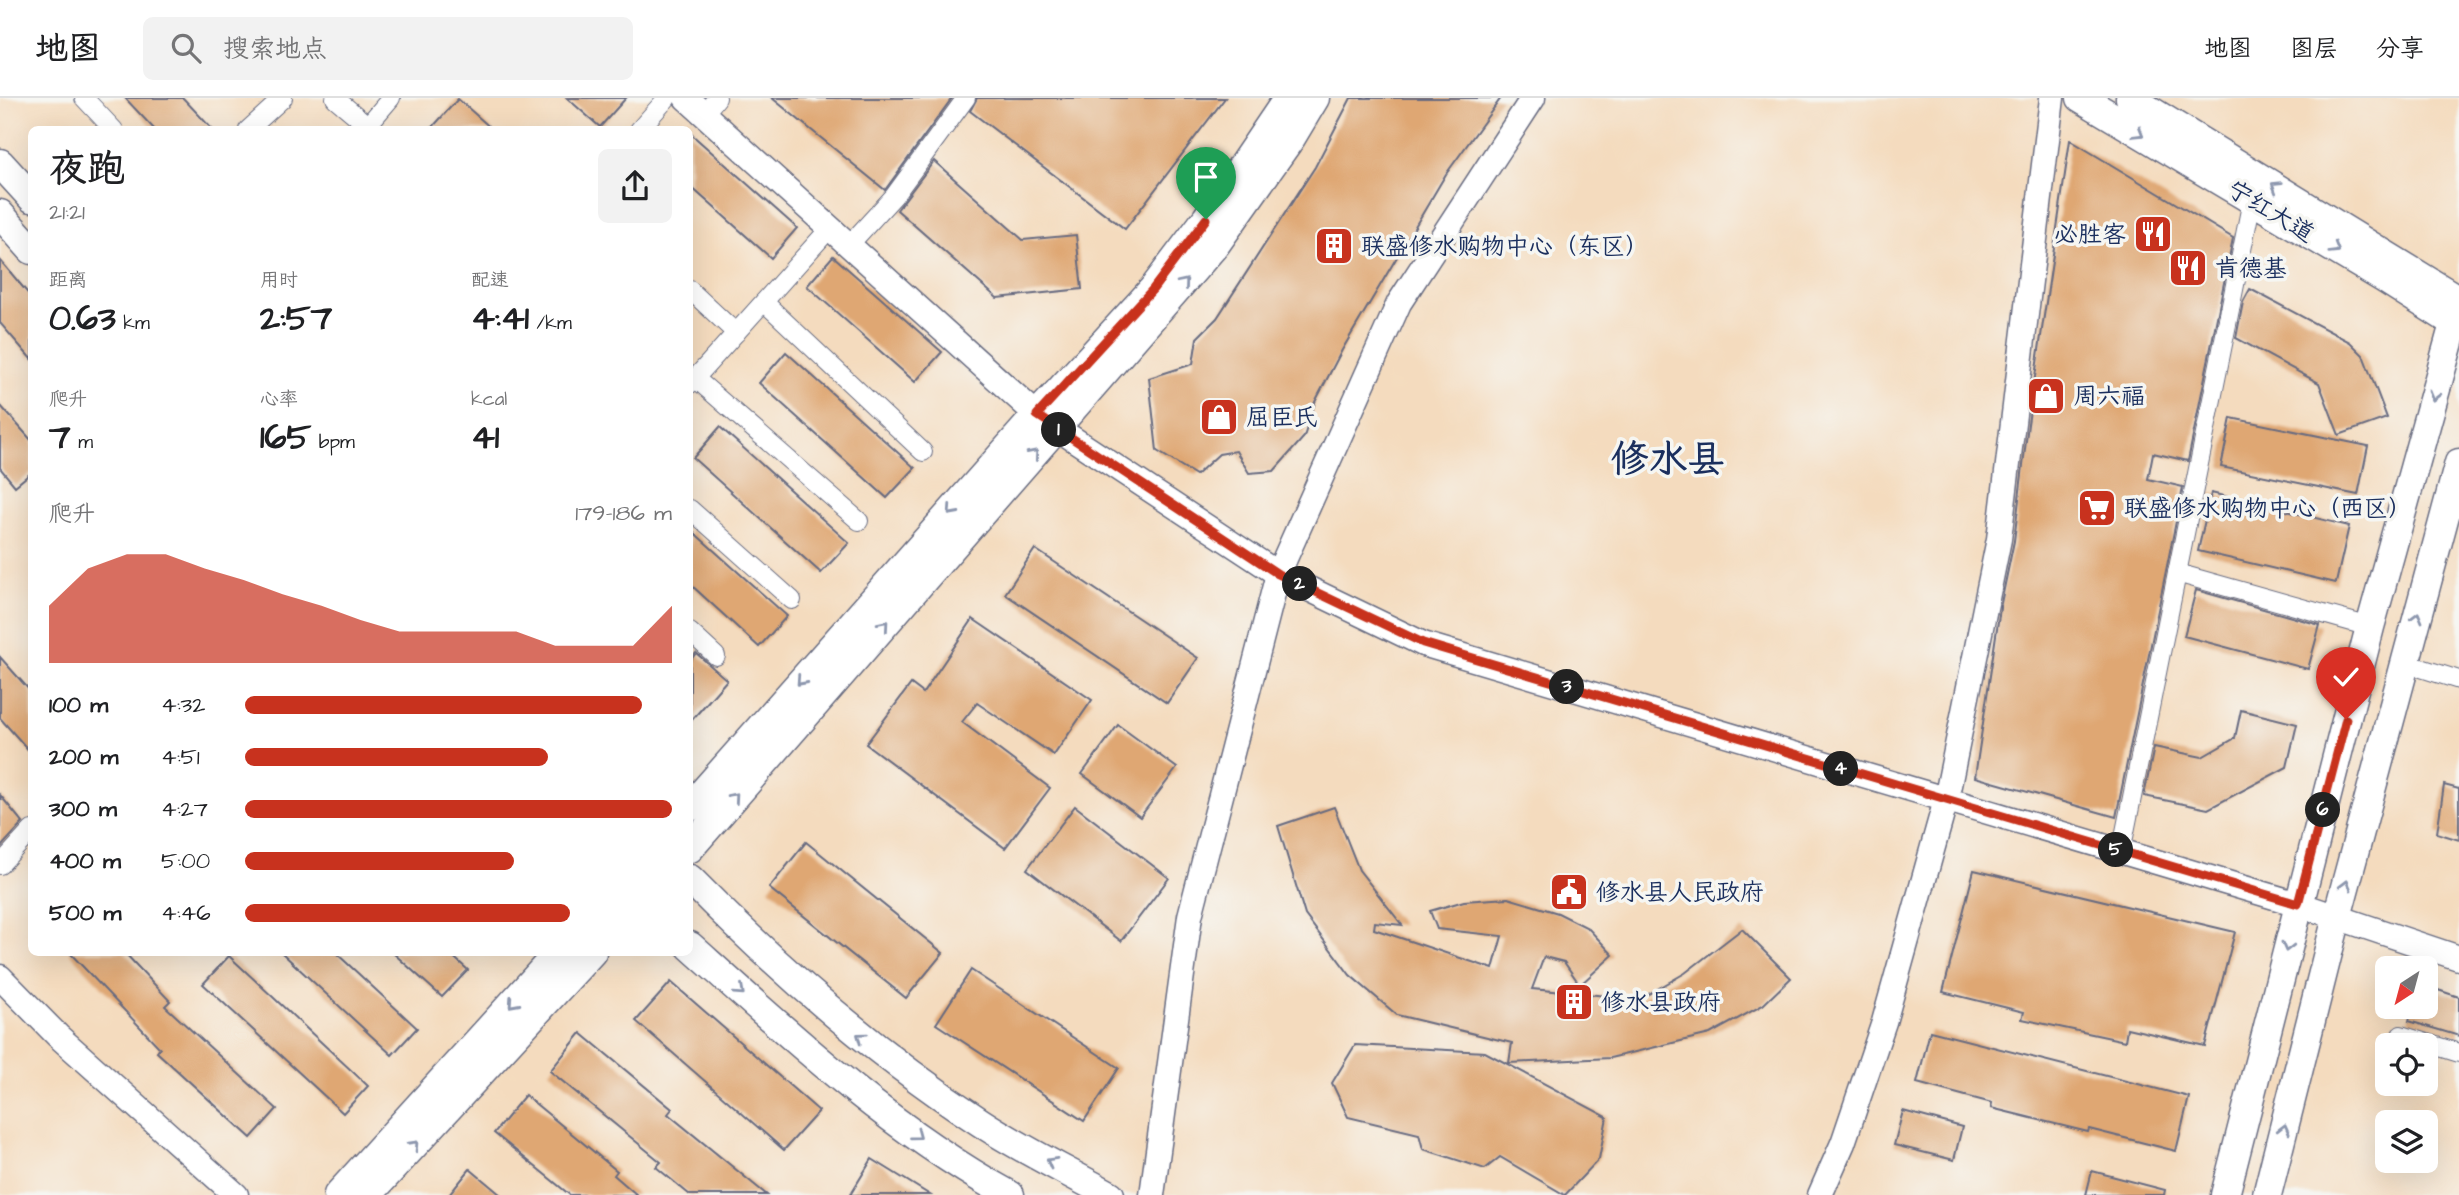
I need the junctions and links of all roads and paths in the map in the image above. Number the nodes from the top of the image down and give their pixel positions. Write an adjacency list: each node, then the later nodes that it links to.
1 (84, 98): 14 (street)
2 (283, 98): 15 (street)
3 (335, 98): 16 (street)
4 (391, 98): 17 (street)
5 (667, 98): 18 (street)
6 (966, 98): 24 (street)
7 (1288, 98): 32 (main road)
8 (1315, 98): 32 (main road, one-way to 8)
9 (1533, 98): 38 (street)
10 (2052, 98): 45 (street)
11 (2081, 98): 21 (main road, 宁红大道, one-way to 21)
12 (2130, 98): 28 (main road, 宁红大道, one-way to 12)
13 (702, 103): 23 (street)
14 (110, 126)
15 (252, 126)
16 (369, 126)
17 (371, 126)
18 (642, 126)
19 (0, 163): 20 (main road)
20 (28, 194)
21 (2252, 200): 28 (main road, 宁红大道, one-way to 28); 37 (street)
22 (0, 214): 25 (main road)
23 (830, 228): 24 (street); 27 (street)
24 (849, 245): 32 (street)
25 (28, 246)
26 (693, 293): 29 (street)
27 (764, 302): 29 (street); 33 (street)
28 (2458, 314): 40 (main road, one-way to 40)
29 (736, 333): 30 (street)
30 (693, 380)
31 (693, 382): 36 (street)
32 (1047, 422): 38 (street); 46 (main road, one-way to 46); 48 (main road, one-way to 32)
33 (923, 452)
34 (2459, 463): 43 (main road, one-way to 34)
35 (693, 512): 39 (street)
36 (859, 521)
37 (2177, 573): 40 (street); 49 (street)
38 (1278, 574): 45 (street); 66 (street)
39 (792, 600)
40 (2370, 627): 52 (main road)
41 (693, 635): 42 (street)
42 (716, 656)
43 (2405, 663): 44 (street); 53 (main road, one-way to 43)
44 (2459, 680)
45 (1946, 800): 49 (street); 67 (street)
46 (693, 804)
47 (28, 834): 50 (street)
48 (693, 844)
49 (2122, 852): 52 (street)
50 (0, 865)
51 (693, 882): 65 (main road, one-way to 51)
52 (2298, 904): 53 (street); 68 (main road, one-way to 68)
53 (2337, 917): 57 (street); 69 (main road, one-way to 53)
54 (693, 949): 64 (main road, one-way to 64)
55 (555, 956): 62 (main road, one-way to 62)
56 (588, 956): 63 (main road, one-way to 56)
57 (2459, 958)
58 (0, 977): 61 (street)
59 (2438, 1046): 60 (street)
60 (2459, 1053)
61 (236, 1195)
62 (338, 1195)
63 (368, 1195)
64 (1010, 1195)
65 (1110, 1195)
66 (1152, 1195)
67 (1820, 1195)
68 (2225, 1195)
69 (2267, 1195)

